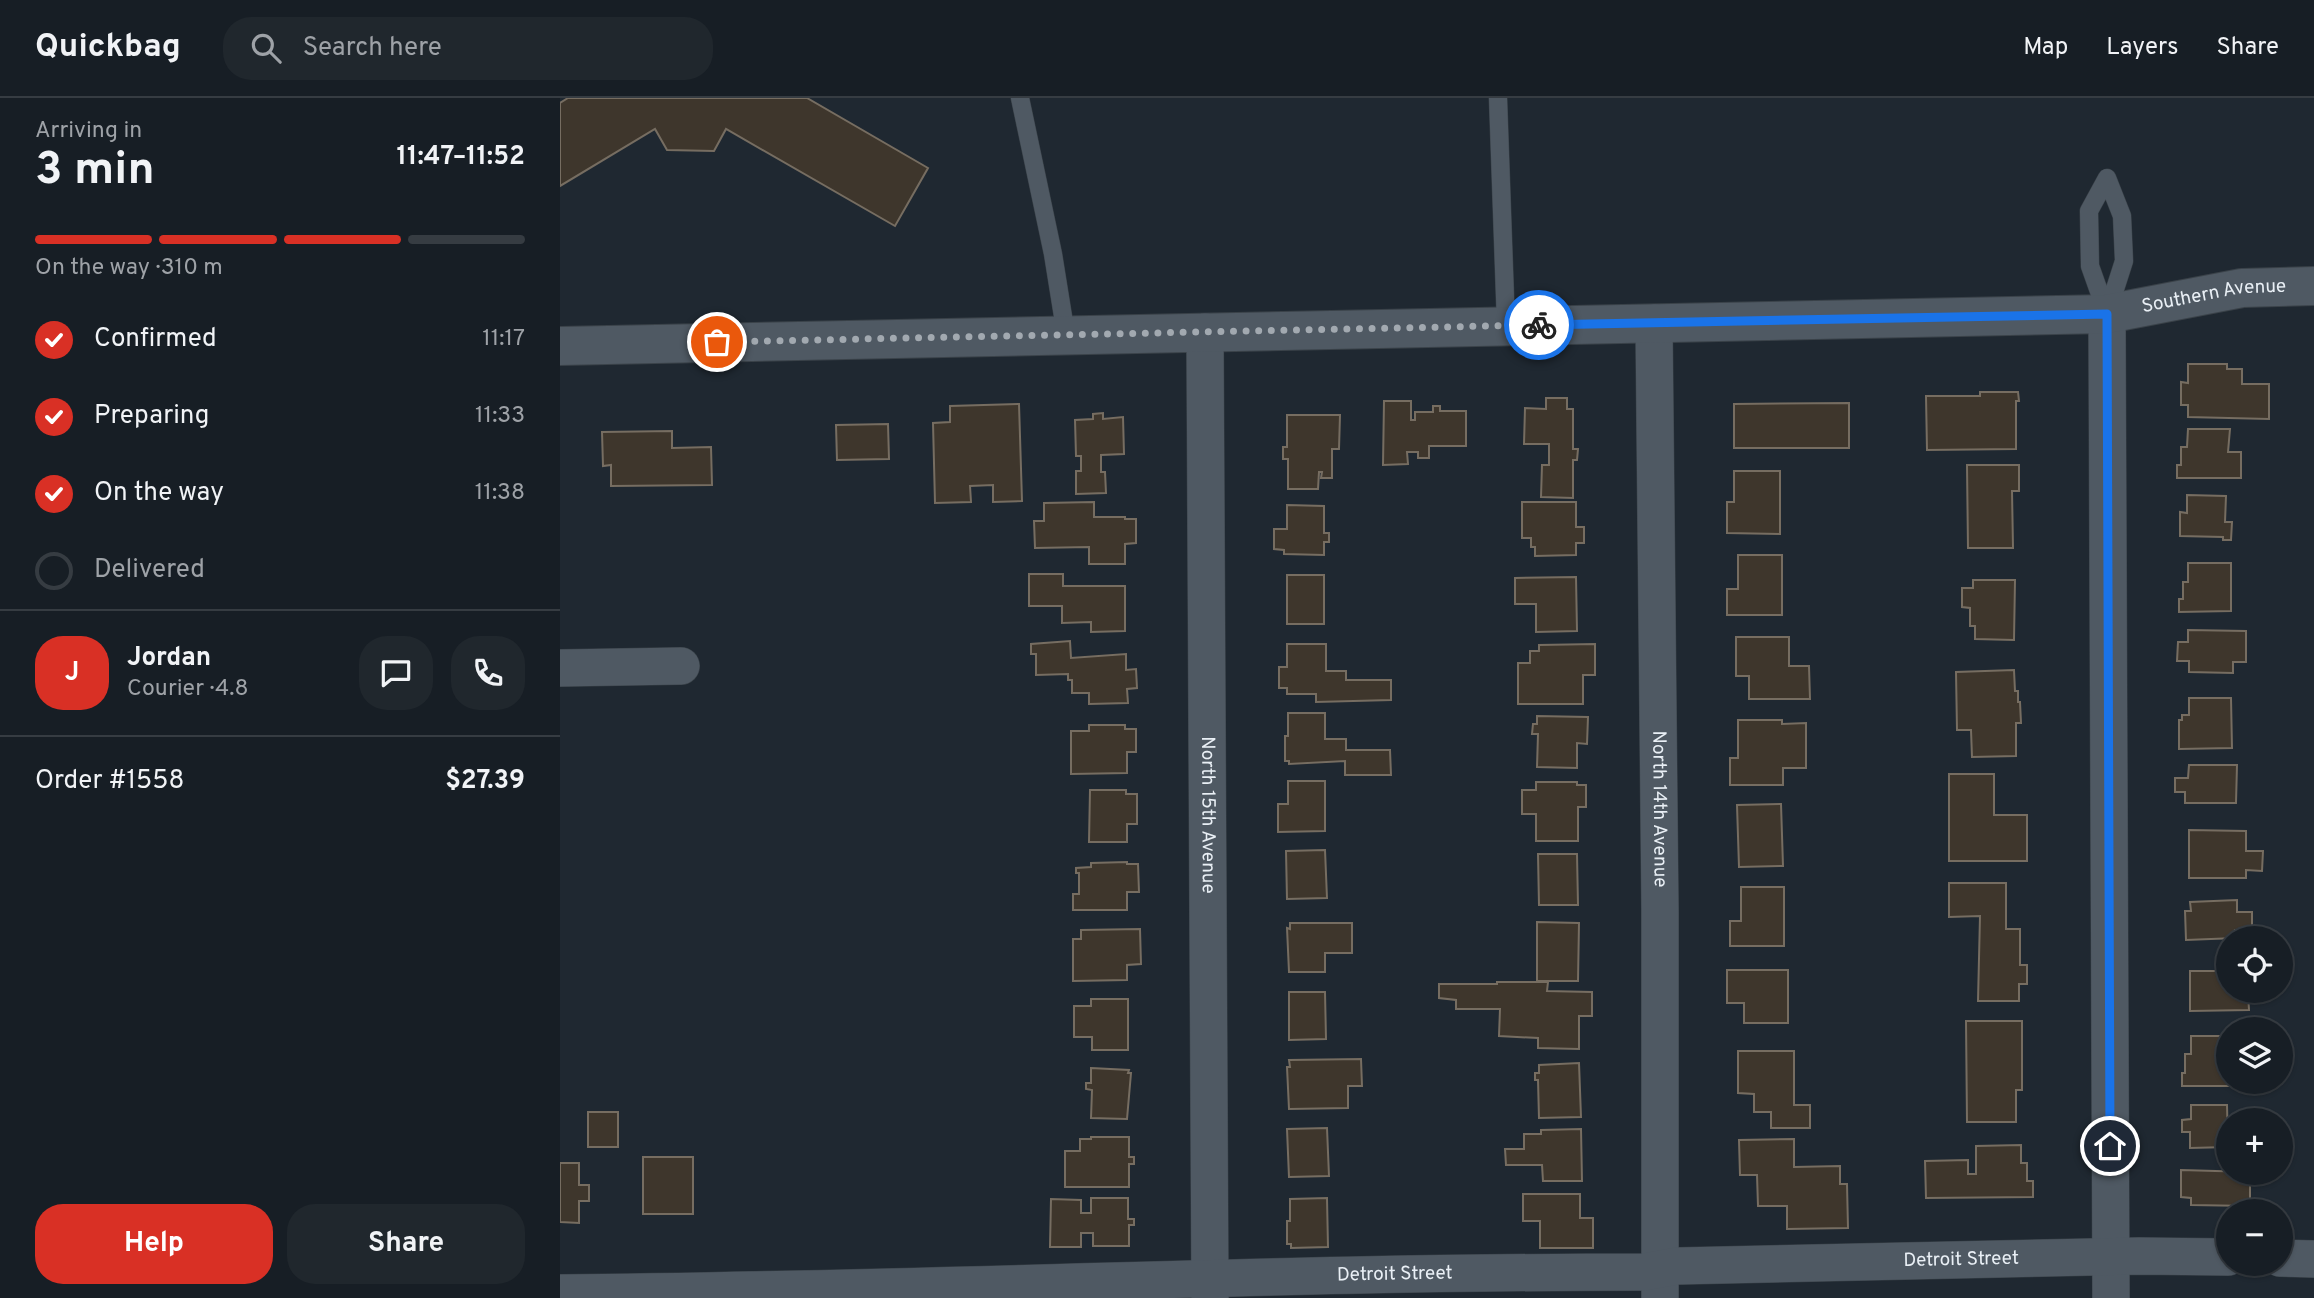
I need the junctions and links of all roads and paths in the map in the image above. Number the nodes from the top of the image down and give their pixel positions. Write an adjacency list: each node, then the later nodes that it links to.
1 (1020, 98): 8 (lane)
2 (1498, 98): 6 (lane)
3 (2314, 286): 4 (street, Southern Avenue)
4 (2107, 314): 4 (lane); 5 (street, Southern Avenue); 12 (street)
5 (1654, 323): 6 (street, Southern Avenue); 16 (street, North 14th Avenue)
6 (1506, 326): 7 (street, Southern Avenue)
7 (1205, 332): 8 (street, Southern Avenue); 17 (street, North 15th Avenue)
8 (1066, 335): 9 (street, Southern Avenue)
9 (560, 346)
10 (681, 666): 11 (street)
11 (560, 668)
12 (2111, 1257): 13 (street, Detroit Street); 16 (street, Detroit Street); 20 (street)
13 (2216, 1257)
14 (2293, 1258): 15 (street)
15 (2314, 1259)
16 (1660, 1283): 17 (street, Detroit Street)
17 (1210, 1289): 19 (street, Detroit Street)
18 (560, 1293): 19 (street, Detroit Street)
19 (760, 1294)
20 (2111, 1298)

